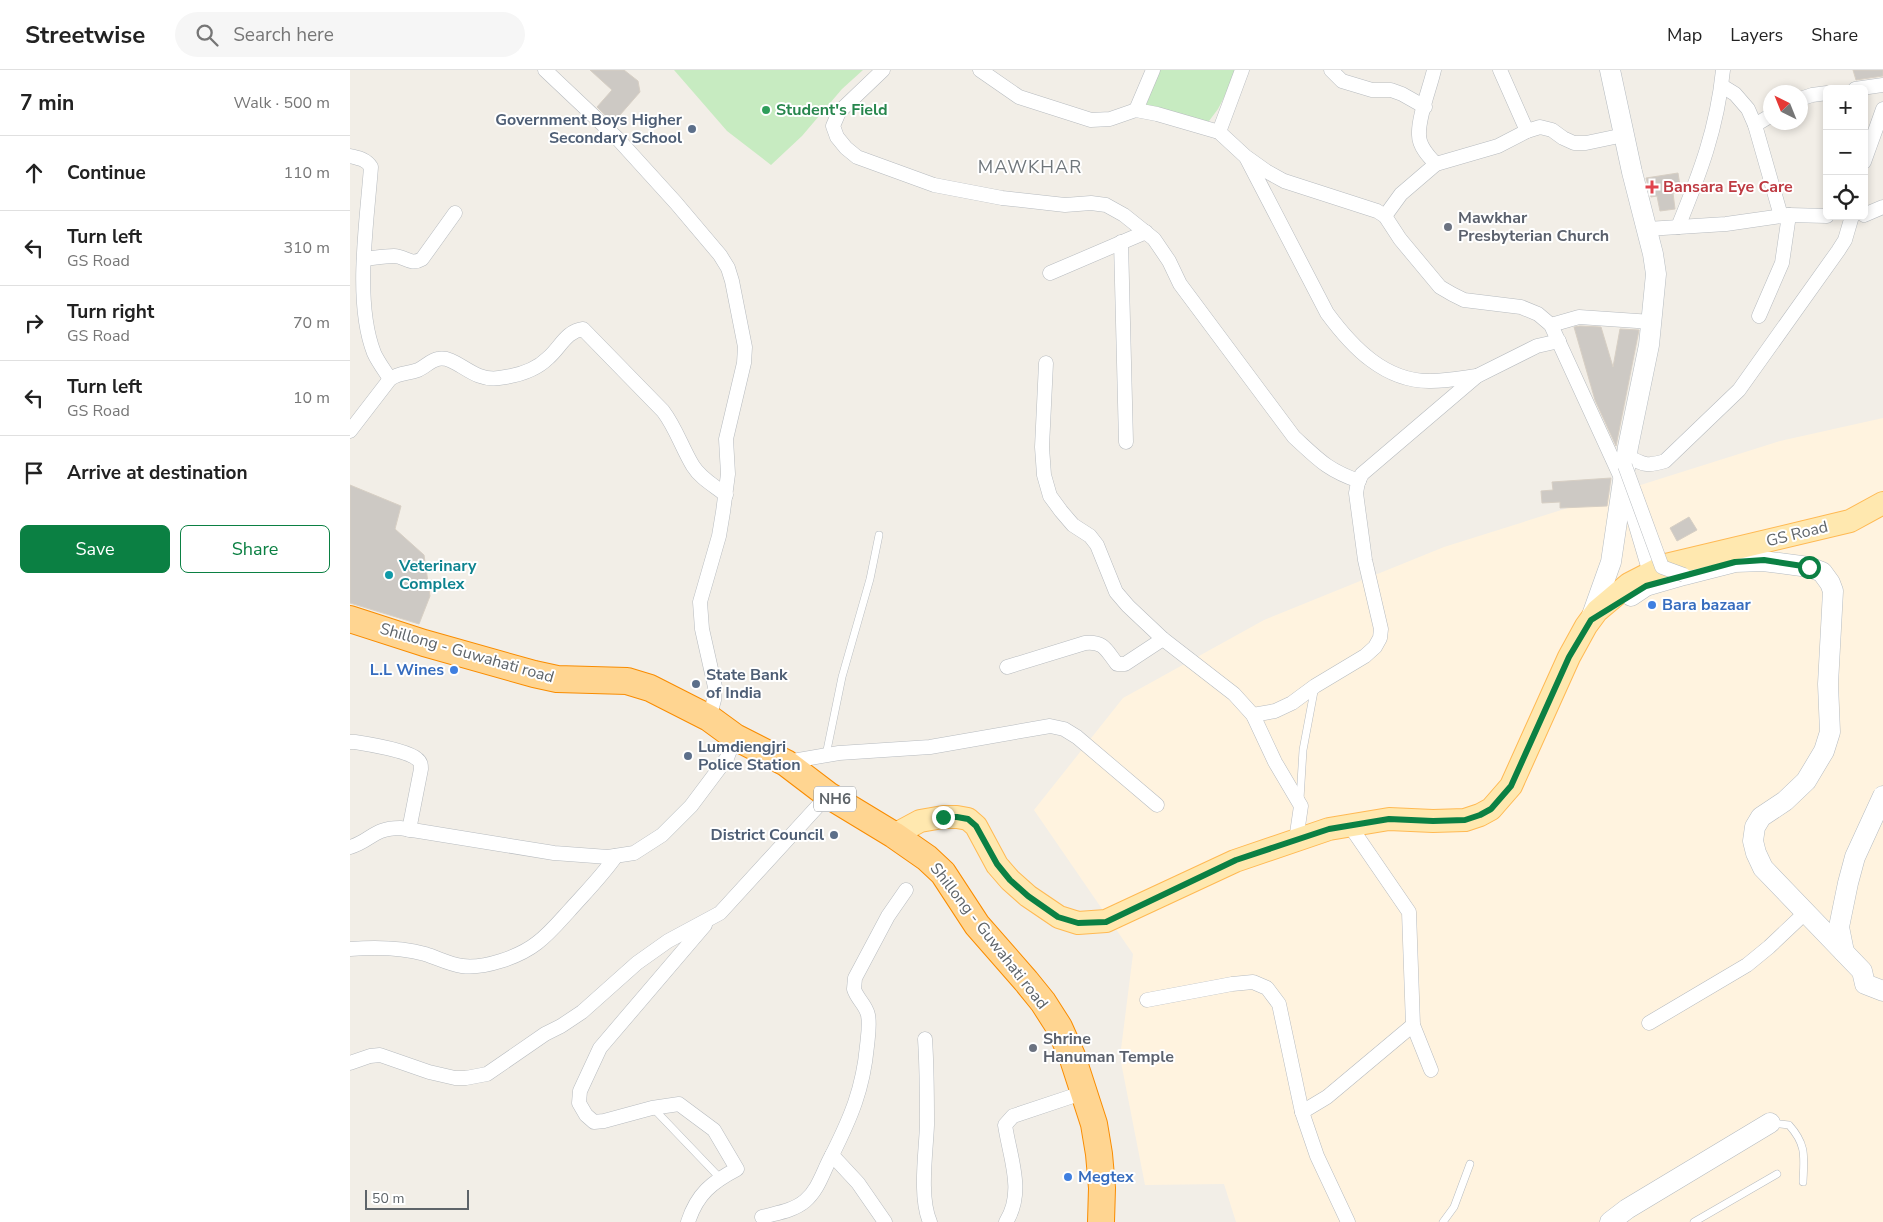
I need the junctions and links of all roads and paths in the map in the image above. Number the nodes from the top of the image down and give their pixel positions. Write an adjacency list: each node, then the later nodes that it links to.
1 (545, 70): 52 (street)
2 (883, 70): 37 (street)
3 (980, 70): 18 (street)
4 (1153, 70): 18 (street)
5 (1242, 70): 22 (street)
6 (1331, 70): 16 (street)
7 (1434, 70): 16 (street)
8 (1500, 70): 21 (street)
9 (1610, 70): 23 (street)
10 (1723, 70): 12 (street)
11 (1883, 85): 13 (street)
12 (1722, 86): 20 (street); 35 (street)
13 (1868, 87)
14 (1823, 94): 15 (street)
15 (1808, 96)
16 (1425, 107): 27 (street)
17 (1883, 108): 24 (street)
18 (1136, 110): 22 (street)
19 (1763, 120): 20 (street)
20 (1755, 125): 32 (street)
21 (1527, 130): 23 (street); 27 (street)
22 (1218, 132): 26 (street)
23 (1624, 135): 36 (street)
24 (1868, 151)
25 (350, 156): 39 (street)
26 (1245, 156): 31 (street); 46 (street)
27 (1436, 164): 31 (street)
28 (1883, 207): 30 (street)
29 (455, 212): 39 (street)
30 (1868, 212)
31 (1385, 216): 43 (street)
32 (1785, 216): 33 (street); 35 (street); 41 (street)
33 (1823, 216)
34 (1854, 220): 50 (street)
35 (1678, 227): 36 (street)
36 (1647, 229): 42 (street)
37 (1146, 232): 38 (street); 51 (street)
38 (1121, 242): 40 (street); 49 (street)
39 (364, 259): 47 (street)
40 (1050, 273)
41 (1760, 316)
42 (1652, 322): 43 (street); 50 (street)
43 (1551, 325): 44 (street)
44 (1559, 341): 46 (street); 50 (street)
45 (1046, 363): 59 (street)
46 (1477, 376): 51 (street)
47 (390, 379): 48 (street); 52 (street)
48 (350, 431)
49 (1126, 442)
50 (1625, 468): 55 (street, bridge); 58 (street)
51 (1359, 480): 61 (street)
52 (726, 495): 63 (street)
53 (1883, 503): 55 (main road, GS Road)
54 (879, 535): 66 (lane)
55 (1656, 570): 56 (street, bridge); 58 (main road, GS Road)
56 (1684, 575): 58 (street); 79 (street)
57 (350, 619): 63 (highway, Shillong - Guwahati road / NH6)
58 (1591, 620): 72 (main road, GS Road)
59 (1163, 639): 60 (street); 62 (street)
60 (1008, 667)
61 (1315, 686): 62 (street); 71 (lane)
62 (1253, 715): 71 (street)
63 (709, 718): 64 (highway, Shillong - Guwahati road / NH6)
64 (735, 737): 67 (highway, Shillong - Guwahati road / NH6); 77 (street)
65 (350, 742): 73 (street)
66 (826, 756): 67 (street); 70 (street)
67 (786, 763): 68 (highway, Shillong - Guwahati road / NH6)
68 (828, 795): 74 (highway, Shillong - Guwahati road / NH6); 80 (street)
69 (1883, 796): 82 (street)
70 (1157, 805)
71 (1300, 806): 75 (street)
72 (1350, 826): 75 (main road, GS Road); 86 (street)
73 (409, 830): 76 (street); 77 (street)
74 (894, 835): 75 (main road, GS Road); 90 (highway, Shillong - Guwahati road / NH6)
75 (1296, 840)
76 (350, 847)
77 (616, 856): 81 (street)
78 (906, 890): 94 (street)
79 (1806, 912): 82 (street); 85 (street)
80 (709, 920): 88 (street); 91 (street)
81 (350, 949)
82 (1844, 952): 83 (street)
83 (1883, 991)
84 (1147, 1000): 92 (street)
85 (1649, 1023)
86 (1413, 1025): 89 (street); 92 (street)
87 (925, 1039): 102 (street)
88 (350, 1063)
89 (1431, 1070)
90 (1085, 1092): 103 (street); 104 (highway, Shillong - Guwahati road / NH6)
91 (652, 1108): 97 (lane); 97 (street)
92 (1302, 1112): 105 (street)
93 (1770, 1123): 98 (lane); 107 (street)
94 (832, 1155): 99 (street); 101 (street)
95 (1470, 1164): 106 (lane)
96 (1777, 1174): 108 (lane)
97 (720, 1178): 100 (street)
98 (1803, 1182)
99 (762, 1217)
100 (688, 1222)
101 (885, 1222)
102 (930, 1222)
103 (1006, 1222)
104 (1101, 1222)
105 (1348, 1222)
106 (1443, 1222)
107 (1610, 1222)
108 (1694, 1222)

